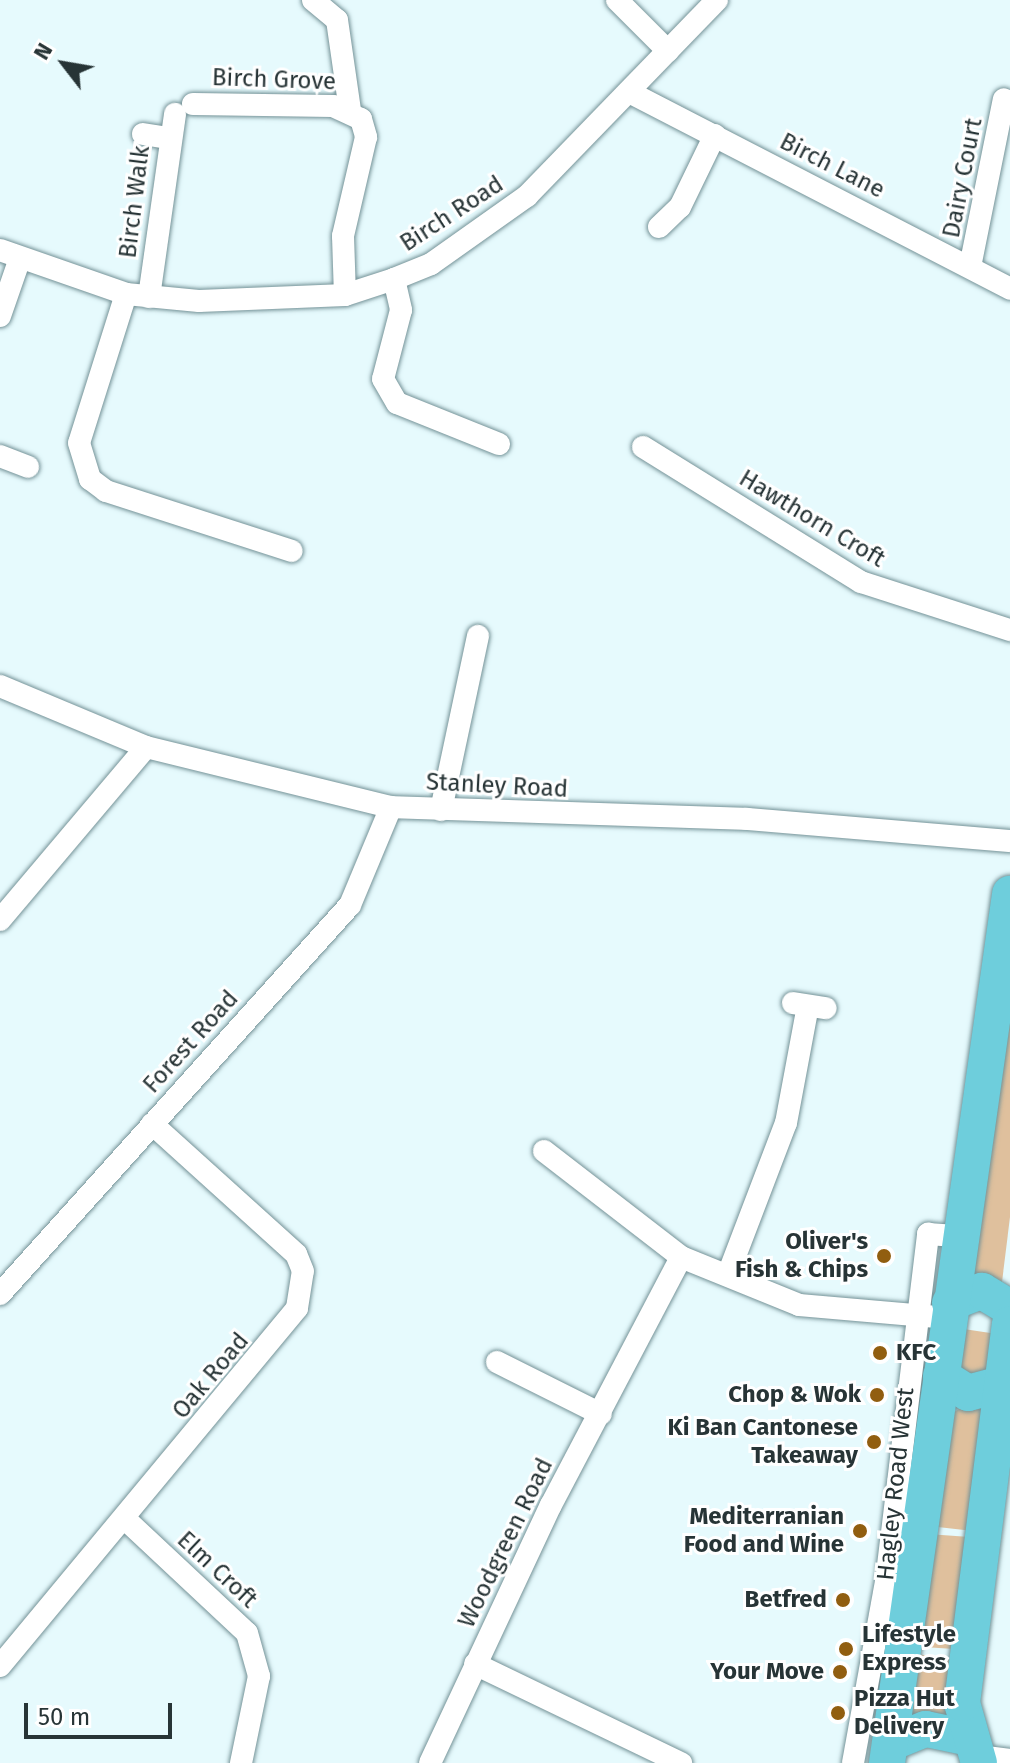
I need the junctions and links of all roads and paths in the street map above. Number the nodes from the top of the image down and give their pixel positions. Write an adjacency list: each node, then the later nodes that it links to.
1 (313, 0): 8 (street)
2 (617, 0): 4 (street)
3 (717, 0): 4 (street, Birch Road)
4 (668, 51): 5 (street, Birch Road)
5 (629, 92): 10 (street, Birch Lane); 15 (street, Birch Road)
6 (1004, 99): 14 (street, Dairy Court)
7 (184, 109): 8 (street, Birch Grove); 11 (street, Birch Walk)
8 (350, 110): 17 (street, Birch Grove)
9 (143, 134): 11 (street)
10 (715, 135): 12 (street); 14 (street, Birch Lane)
11 (169, 138): 18 (street, Birch Walk)
12 (659, 227)
13 (10, 256): 18 (street, Birch Road); 19 (street)
14 (970, 267): 16 (street, Birch Lane)
15 (394, 279): 17 (street, Birch Road); 20 (street)
16 (1010, 289)
17 (345, 295): 18 (street, Birch Road)
18 (138, 296): 24 (street, Birch Walk)
19 (0, 316)
20 (499, 444)
21 (643, 447): 25 (street, Hawthorn Croft)
22 (0, 456): 23 (street)
23 (28, 467)
24 (292, 551)
25 (1010, 630)
26 (478, 636): 30 (street)
27 (0, 686): 28 (street, Stanley Road)
28 (146, 747): 29 (street, Stanley Road); 33 (street)
29 (391, 807): 30 (street, Stanley Road); 35 (street, Forest Road)
30 (441, 810): 31 (street, Stanley Road)
31 (1010, 841)
32 (1010, 894): 41 (highway, Hagley Road West)
33 (0, 920)
34 (809, 1006): 38 (street)
35 (152, 1124): 39 (street, Forest Road); 47 (street, Oak Road)
36 (544, 1151): 37 (street)
37 (681, 1257): 38 (street); 46 (street, Woodgreen Road)
38 (729, 1272): 41 (street)
39 (0, 1294)
40 (1010, 1308): 41 (highway)
41 (938, 1312): 44 (highway, Hagley Road West); 48 (street, Hagley Road West)
42 (1010, 1324): 45 (highway)
43 (497, 1362): 46 (street)
44 (941, 1376): 45 (highway); 48 (highway, Hagley Road West)
45 (1002, 1384): 52 (highway)
46 (601, 1414): 49 (street, Woodgreen Road)
47 (124, 1518): 50 (street, Oak Road); 53 (street, Elm Croft)
48 (899, 1584): 51 (highway, Hagley Road West); 56 (street, Hagley Road West)
49 (475, 1664): 54 (street); 55 (street, Woodgreen Road)
50 (0, 1666)
51 (890, 1752): 52 (highway)
52 (984, 1755)
53 (241, 1763)
54 (430, 1763)
55 (681, 1763)
56 (853, 1763)

